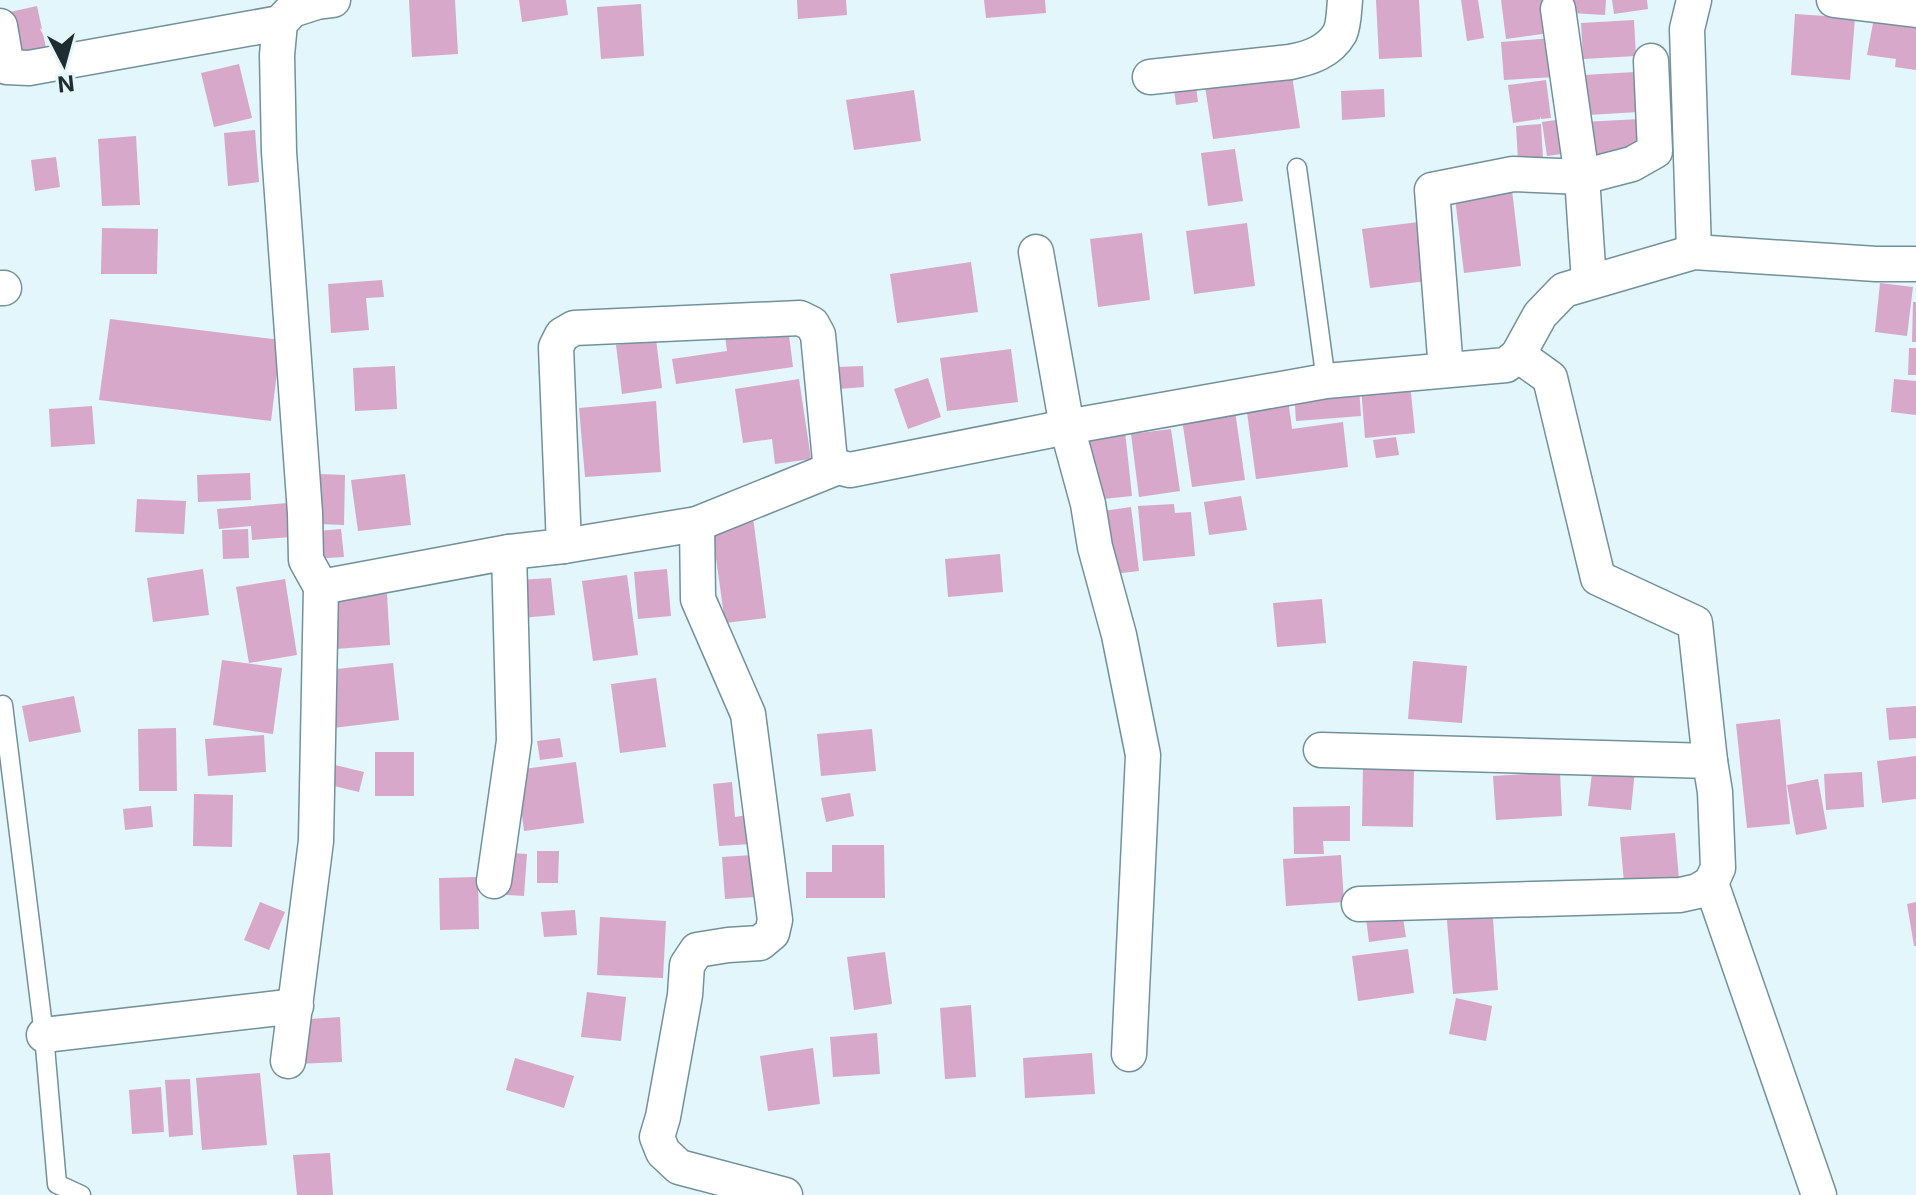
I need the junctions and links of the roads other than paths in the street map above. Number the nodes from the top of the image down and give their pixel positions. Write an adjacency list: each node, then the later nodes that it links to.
1 (333, 0): 7 (street)
2 (1345, 0): 10 (street)
3 (1694, 0): 14 (street)
4 (1834, 0): 6 (street)
5 (1558, 9): 12 (street)
6 (1916, 10)
7 (280, 23): 8 (street); 25 (street)
8 (0, 26)
9 (1651, 61): 12 (street)
10 (1150, 77)
11 (1297, 168): 19 (lane)
12 (1582, 177): 16 (street); 18 (street)
13 (1036, 252): 20 (street)
14 (1694, 252): 15 (street); 16 (street)
15 (1916, 264)
16 (1589, 282): 17 (street)
17 (1518, 355): 18 (street); 28 (street)
18 (1446, 370): 19 (street)
19 (1326, 381): 20 (street)
20 (1067, 427): 21 (street); 34 (street)
21 (838, 467): 22 (street); 23 (street)
22 (697, 524): 23 (street); 37 (street)
23 (564, 546): 24 (street)
24 (509, 552): 25 (street); 29 (street)
25 (321, 587): 32 (street)
26 (3, 705): 33 (lane)
27 (1321, 750): 28 (street)
28 (1710, 761): 30 (street)
29 (494, 881)
30 (1711, 883): 31 (street); 38 (street)
31 (1359, 904)
32 (296, 1006): 33 (street); 35 (street)
33 (44, 1035): 36 (lane)
34 (1129, 1054)
35 (288, 1061)
36 (81, 1195)
37 (785, 1195)
38 (1819, 1195)

